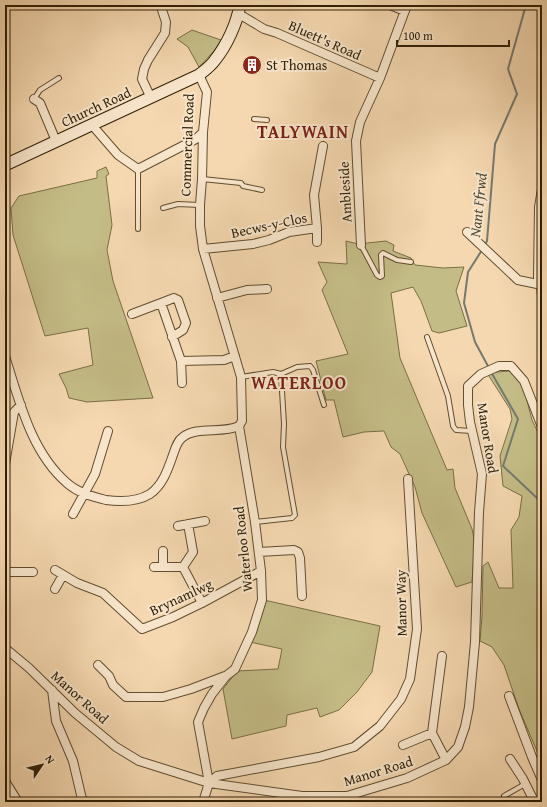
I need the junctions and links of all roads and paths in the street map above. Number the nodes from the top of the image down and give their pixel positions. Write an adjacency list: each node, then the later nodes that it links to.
1 (390, 5): 3 (street)
2 (161, 6): 10 (street)
3 (406, 8): 8 (street, Ambleside)
4 (240, 10): 6 (main road, Commercial Road); 8 (street, Bluett's Road)
5 (5, 69): 9 (lane)
6 (199, 75): 10 (main road, Church Road); 15 (street, Commercial Road)
7 (59, 78): 11 (lane)
8 (380, 78): 29 (street, Ambleside)
9 (5, 92)
10 (151, 98): 14 (main road, Church Road)
11 (34, 99): 16 (street)
12 (254, 119): 13 (lane)
13 (267, 120)
14 (92, 125): 16 (main road, Church Road); 19 (street)
15 (203, 132): 19 (street); 20 (street, Commercial Road)
16 (56, 141): 18 (main road, Church Road)
17 (323, 146): 25 (street, Becws-y-Clos)
18 (5, 165)
19 (138, 169): 26 (lane)
20 (202, 179): 22 (lane); 23 (street, Commercial Road)
21 (542, 189): 32 (street)
22 (262, 190)
23 (200, 205): 24 (lane); 30 (street, Commercial Road)
24 (163, 208)
25 (317, 228): 28 (street, Becws-y-Clos); 30 (street, Becws-y-Clos)
26 (138, 229)
27 (467, 232): 32 (street)
28 (317, 242)
29 (361, 245): 31 (lane, Ambleside)
30 (203, 250): 35 (street, Commercial Road)
31 (411, 262)
32 (542, 285): 34 (street)
33 (267, 289): 35 (street)
34 (542, 296)
35 (217, 298): 41 (street, Waterloo Road)
36 (161, 303): 37 (street); 38 (street); 38 (street)
37 (132, 314)
38 (172, 337): 42 (street)
39 (427, 337): 51 (lane)
40 (5, 356): 46 (street)
41 (235, 356): 42 (street); 44 (street, Waterloo Road)
42 (180, 361): 45 (street)
43 (281, 374): 44 (lane); 47 (lane); 57 (lane)
44 (241, 376): 48 (street, Waterloo Road)
45 (182, 383)
46 (21, 405): 52 (street); 54 (street)
47 (324, 405)
48 (239, 426): 54 (street); 57 (street, Waterloo Road)
49 (542, 427): 51 (street, Manor Road)
50 (108, 431): 54 (street)
51 (471, 431): 82 (street, Manor Road)
52 (5, 464)
53 (408, 479): 85 (street, Manor Way)
54 (85, 494): 55 (street)
55 (73, 514)
56 (204, 521): 58 (street)
57 (255, 522): 61 (street, Waterloo Road)
58 (188, 524): 59 (street); 64 (street)
59 (178, 526)
60 (162, 551): 63 (street)
61 (259, 552): 66 (street, Waterloo Road); 71 (street)
62 (154, 567): 63 (street)
63 (163, 567): 64 (street)
64 (183, 567): 72 (street)
65 (55, 570): 69 (street, Brynamlwg)
66 (261, 571): 72 (street, Brynamlwg); 76 (street, Waterloo Road)
67 (5, 572): 68 (street)
68 (33, 572)
69 (64, 575): 70 (street); 72 (street, Brynamlwg)
70 (55, 588)
71 (302, 596)
72 (202, 603)
73 (5, 648): 77 (street, Manor Road)
74 (442, 656): 79 (street)
75 (98, 666): 76 (street)
76 (226, 676): 85 (street, Waterloo Road)
77 (52, 690): 85 (street, Manor Road); 89 (street)
78 (509, 696): 83 (street)
79 (432, 733): 80 (street); 82 (street)
80 (403, 745)
81 (510, 759): 86 (street)
82 (446, 760): 88 (street, Manor Road)
83 (542, 780)
84 (5, 781): 90 (street)
85 (209, 783): 88 (street, Manor Road); 92 (street)
86 (525, 784): 87 (lane); 93 (street)
87 (504, 796)
88 (347, 799)
89 (81, 800): 91 (lane)
90 (18, 802)
91 (116, 802)
92 (203, 802)
93 (536, 802)

